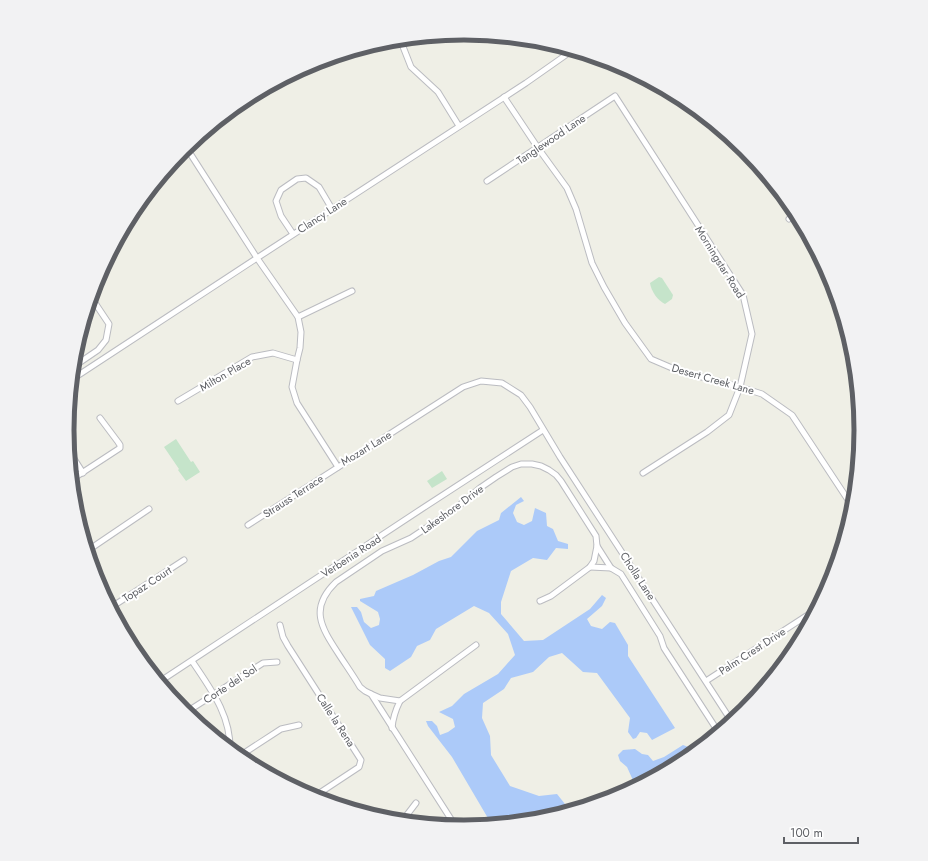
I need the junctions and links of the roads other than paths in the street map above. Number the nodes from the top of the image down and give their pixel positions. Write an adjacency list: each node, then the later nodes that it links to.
1 (402, 45): 5 (street)
2 (567, 54): 4 (street, Clancy Lane)
3 (615, 96): 6 (street, Tanglewood Lane); 18 (street, Morningstar Road)
4 (504, 97): 5 (street, Clancy Lane); 6 (street, Desert Creek Lane)
5 (459, 126): 9 (street, Clancy Lane)
6 (538, 148): 8 (street, Tanglewood Lane); 18 (street, Desert Creek Lane)
7 (190, 153): 11 (street, Mozart Lane)
8 (487, 181)
9 (332, 209): 10 (street, Clancy Lane); 10 (street)
10 (293, 234): 11 (street, Clancy Lane)
11 (257, 258): 14 (street, Mozart Lane); 17 (street, Clancy Lane)
12 (352, 291): 14 (street)
13 (95, 303): 16 (street)
14 (298, 317): 15 (street, Mozart Lane)
15 (297, 360): 19 (street, Milton Place); 23 (street, Mozart Lane)
16 (80, 362)
17 (78, 376)
18 (740, 387): 25 (street, Morningstar Road); 27 (street, Desert Creek Lane)
19 (178, 401)
20 (100, 418): 24 (street)
21 (544, 430): 23 (street, Mozart Lane); 40 (street, Verbenia Road); 43 (street, Cholla Lane)
22 (75, 461): 24 (street)
23 (338, 466): 29 (street, Strauss Terrace)
24 (83, 473): 26 (street)
25 (644, 473)
26 (76, 477)
27 (848, 500)
28 (149, 509): 31 (street)
29 (248, 525)
30 (597, 546): 33 (street); 34 (street, Lakeshore Drive); 45 (street, Lakeshore Drive)
31 (92, 548)
32 (184, 560): 36 (street, Topaz Court)
33 (590, 567): 34 (street); 35 (street)
34 (611, 568): 51 (street, Lakeshore Drive)
35 (540, 601)
36 (115, 605)
37 (808, 615): 43 (street, Palm Crest Drive)
38 (280, 625): 54 (street, Calle la Rena)
39 (476, 645): 46 (street)
40 (192, 661): 42 (street, Verbenia Road); 44 (street)
41 (277, 662): 44 (street, Corte del Sol)
42 (163, 679)
43 (706, 681): 48 (street, Cholla Lane)
44 (214, 694): 47 (street, Corte del Sol); 52 (street)
45 (371, 694): 46 (street); 50 (street, Lakeshore Drive)
46 (400, 701): 50 (street)
47 (191, 709)
48 (729, 717)
49 (299, 725): 53 (street)
50 (392, 728): 57 (street, Lakeshore Drive)
51 (716, 728)
52 (230, 743)
53 (244, 753)
54 (320, 793)
55 (416, 803): 56 (street)
56 (406, 817)
57 (452, 821)

